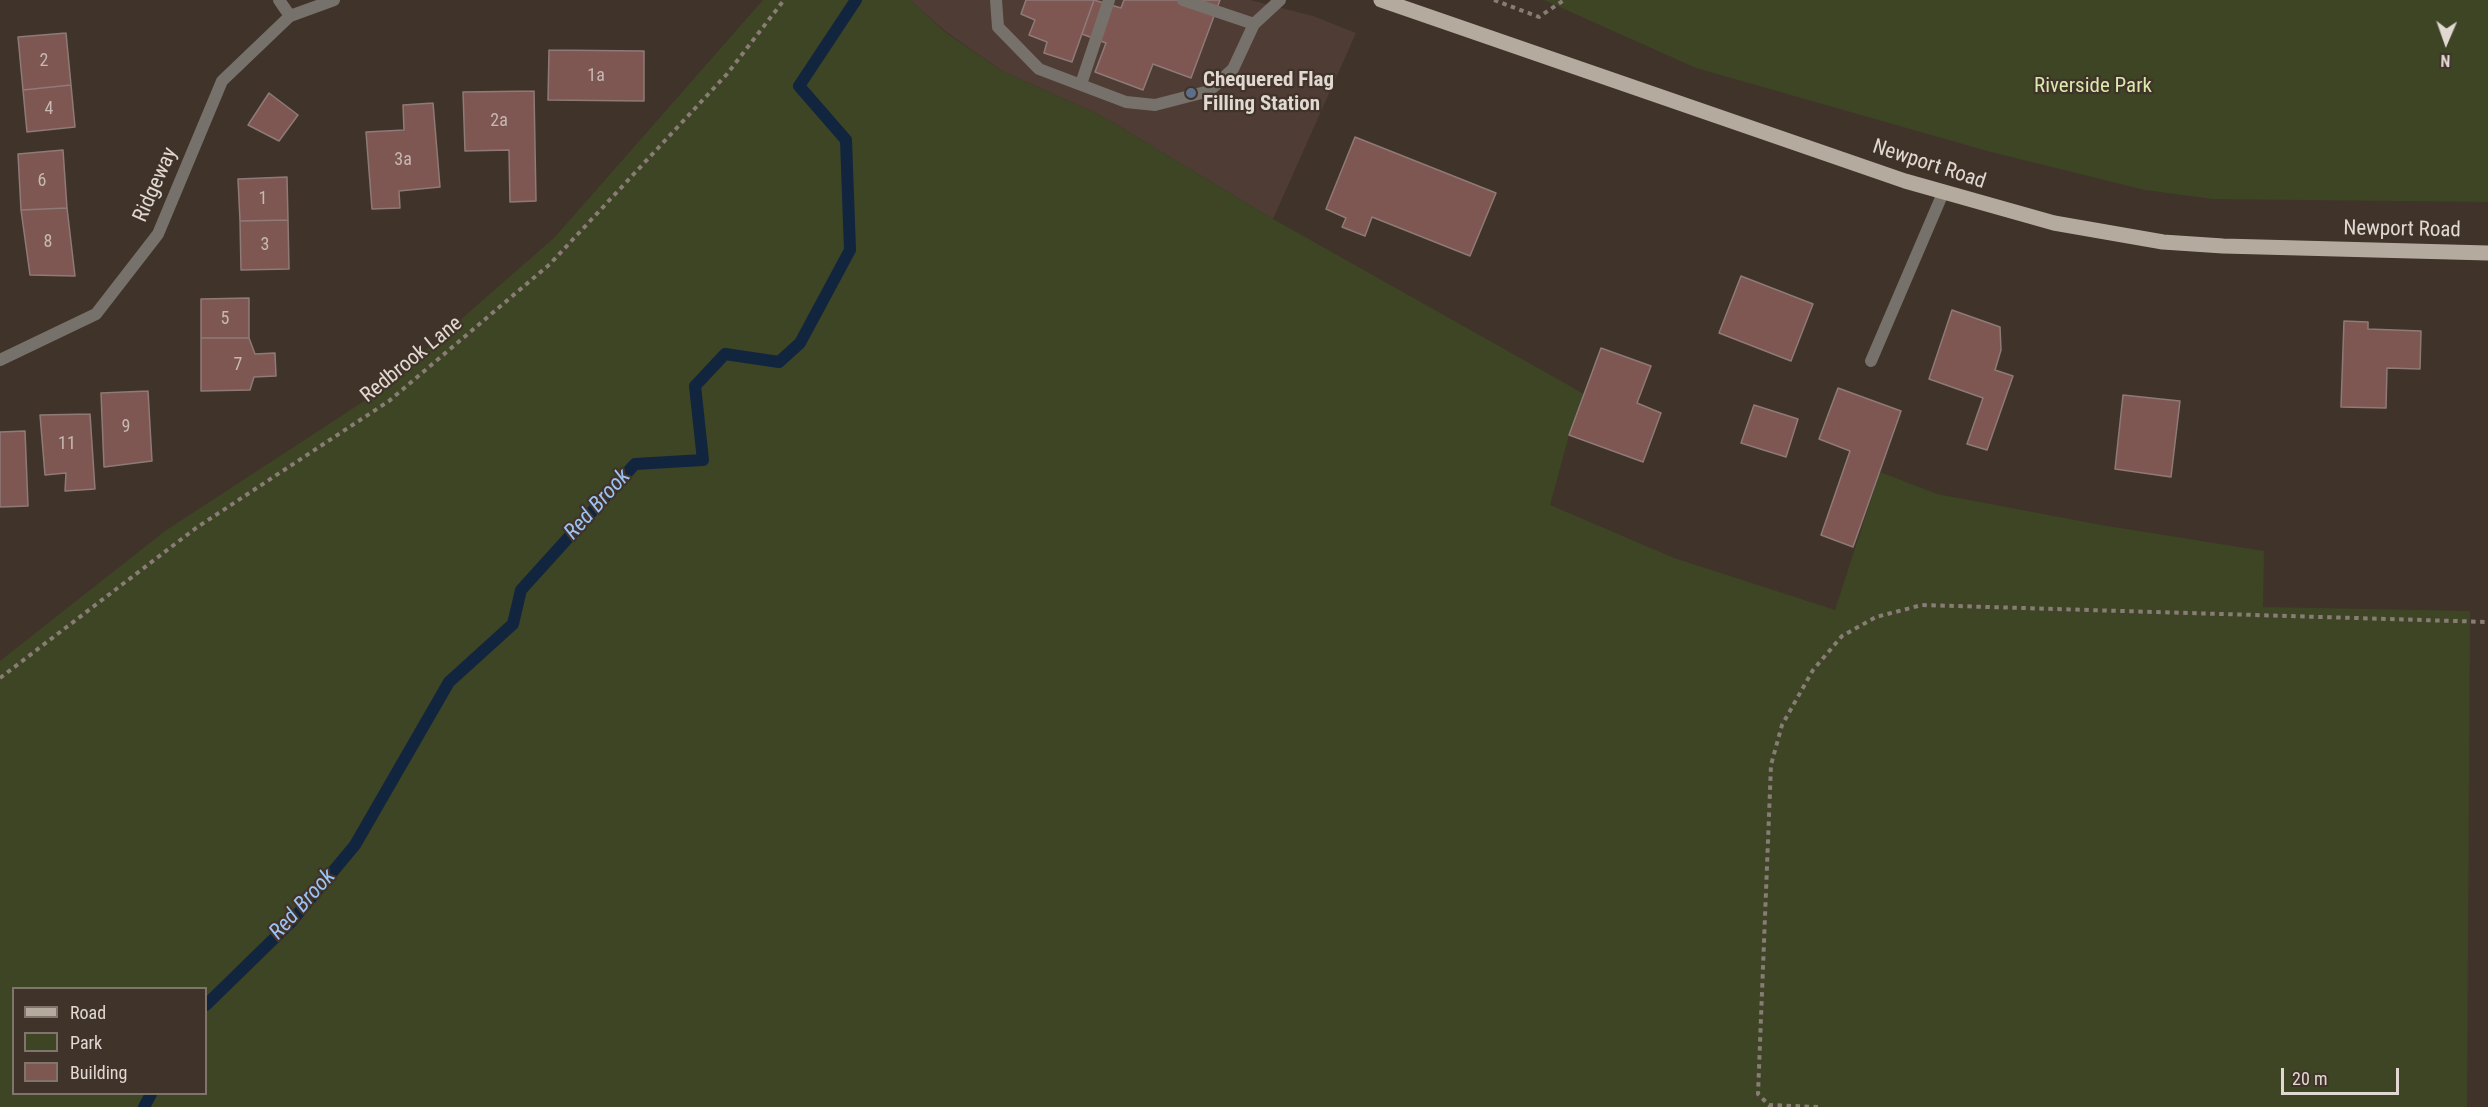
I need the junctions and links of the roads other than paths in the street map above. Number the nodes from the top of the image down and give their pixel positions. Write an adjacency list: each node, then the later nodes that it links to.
1 (279, 0): 8 (street)
2 (334, 0): 8 (street, Ridgeway)
3 (996, 0): 10 (street)
4 (1109, 0): 10 (street)
5 (1183, 0): 9 (street)
6 (1280, 0): 9 (street)
7 (1381, 0): 11 (main road, Newport Road)
8 (290, 16): 13 (street, Ridgeway)
9 (1254, 24): 10 (street)
10 (1081, 84)
11 (1943, 193): 12 (main road, Newport Road); 14 (street)
12 (2488, 253)
13 (0, 360)
14 (1871, 361)

